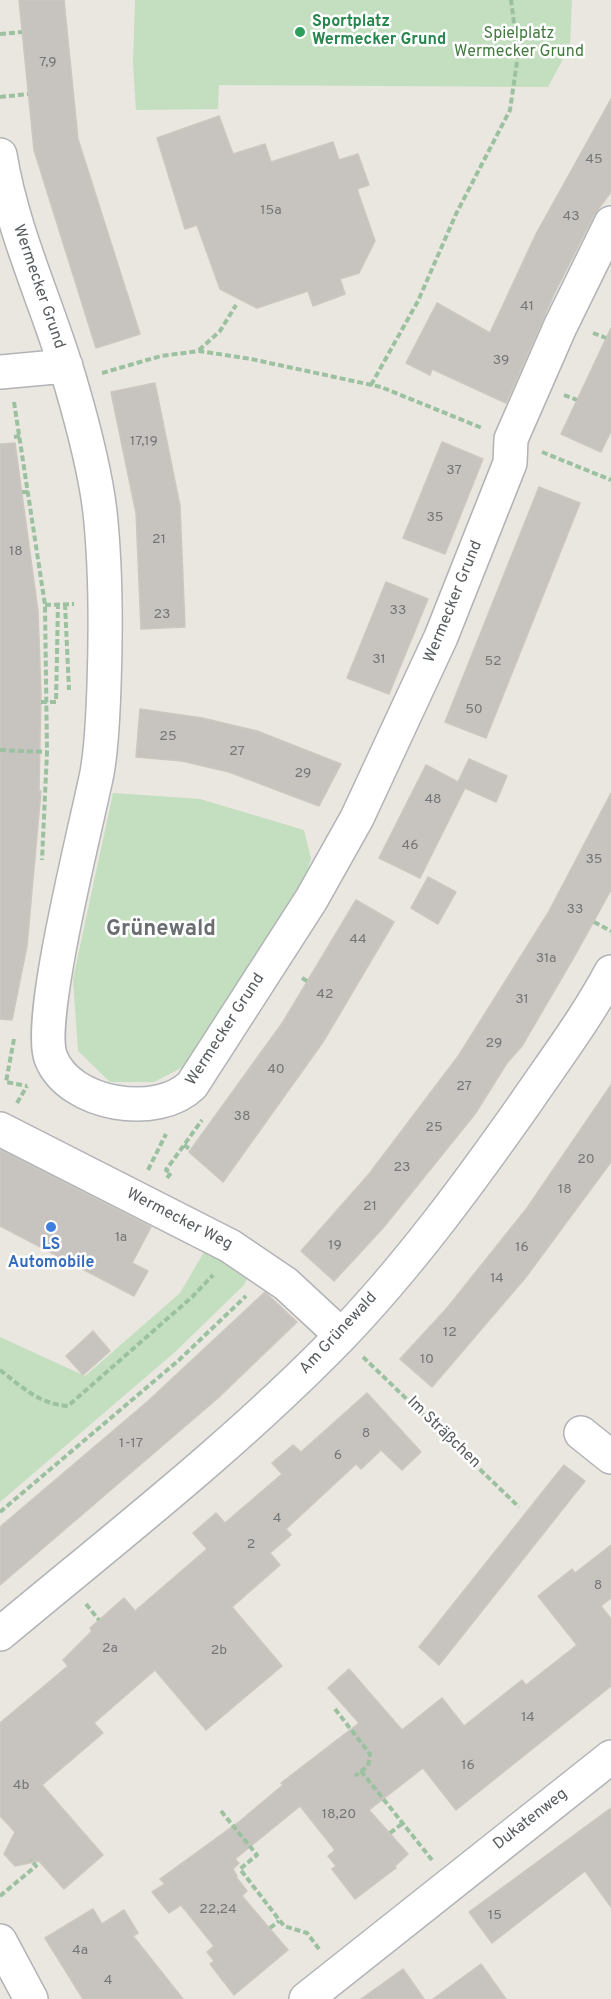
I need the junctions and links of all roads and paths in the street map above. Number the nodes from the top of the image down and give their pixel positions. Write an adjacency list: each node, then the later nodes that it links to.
1 (511, 0): 14 (path)
2 (22, 32): 3 (path)
3 (0, 34)
4 (28, 94): 5 (path)
5 (0, 97)
6 (0, 155): 13 (street, Wermecker Grund)
7 (611, 223): 20 (street, Wermecker Grund)
8 (236, 305): 11 (path)
9 (594, 333): 10 (path)
10 (606, 338)
11 (199, 351): 13 (path); 14 (path)
12 (0, 372): 13 (street)
13 (68, 374): 20 (street, Wermecker Grund)
14 (371, 385): 20 (path)
15 (565, 395): 16 (path)
16 (577, 400)
17 (15, 408): 19 (path)
18 (14, 436): 19 (path)
19 (20, 436): 23 (path)
20 (511, 440): 21 (path)
21 (611, 480)
22 (22, 492): 23 (path)
23 (29, 492): 24 (path)
24 (36, 547): 25 (path); 28 (path)
25 (31, 548)
26 (58, 604): 27 (path); 28 (path); 32 (path)
27 (65, 604)
28 (45, 605): 30 (path)
29 (40, 646): 30 (path)
30 (46, 646): 32 (path)
31 (41, 702): 32 (path)
32 (47, 702): 34 (path)
33 (0, 750): 34 (path)
34 (47, 752): 35 (path)
35 (36, 856)
36 (594, 922): 37 (path)
37 (611, 931)
38 (611, 972): 48 (street, Am Grünewald)
39 (302, 978): 40 (path)
40 (308, 981)
41 (15, 1033): 42 (path)
42 (22, 1095)
43 (0, 1129): 46 (street, Wermecker Weg)
44 (191, 1150): 45 (path)
45 (171, 1173)
46 (267, 1269): 48 (street, Wermecker Weg); 54 (path)
47 (218, 1270): 50 (path)
48 (341, 1335): 55 (street, Am Grünewald)
49 (366, 1360): 53 (path, Im Sträßchen)
50 (0, 1370)
51 (581, 1433): 52 (street)
52 (611, 1457)
53 (519, 1507)
54 (0, 1512)
55 (0, 1635)
56 (334, 1709): 58 (path)
57 (611, 1757): 66 (street, Dukatenweg)
58 (361, 1771): 59 (path); 61 (path)
59 (355, 1776)
60 (221, 1811): 64 (path)
61 (403, 1823): 62 (path); 66 (path)
62 (390, 1833)
63 (31, 1860): 67 (path)
64 (240, 1869): 65 (path); 68 (path)
65 (235, 1872)
66 (451, 1883): 71 (street, Dukatenweg)
67 (0, 1896)
68 (279, 1921): 69 (path); 71 (path)
69 (270, 1928)
70 (0, 1941): 72 (street)
71 (338, 1974): 73 (street, Dukatenweg)
72 (31, 1999)
73 (306, 1999)

